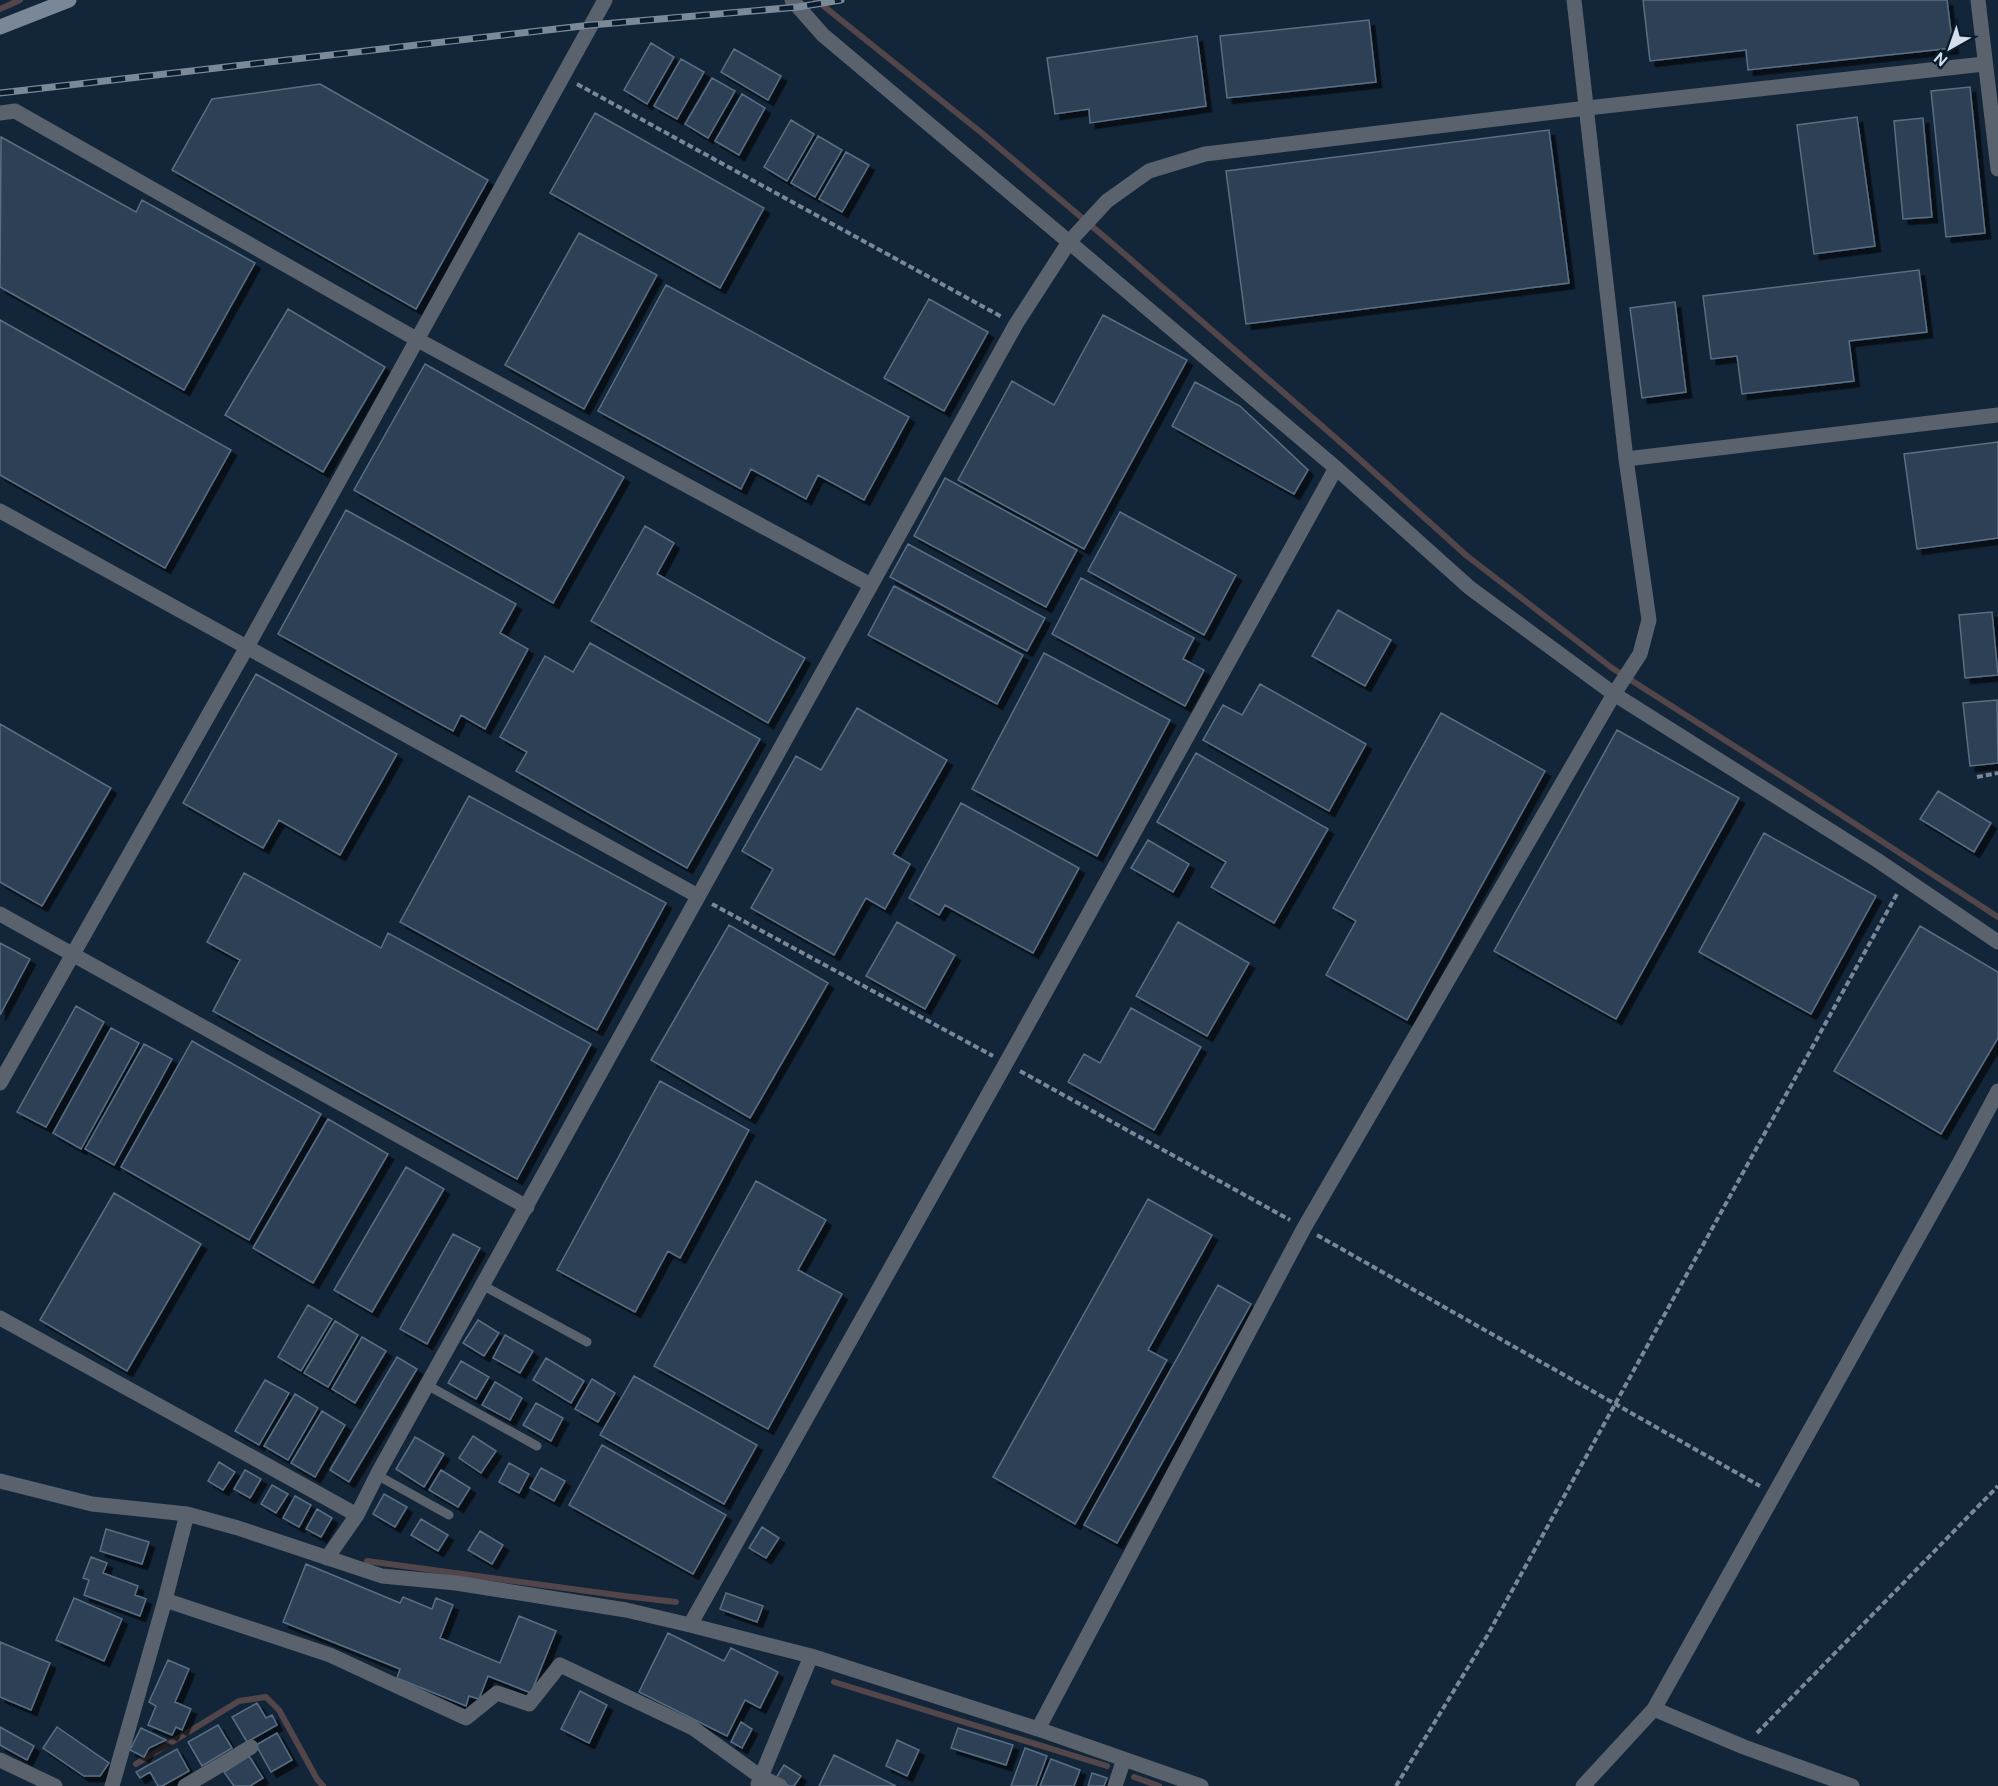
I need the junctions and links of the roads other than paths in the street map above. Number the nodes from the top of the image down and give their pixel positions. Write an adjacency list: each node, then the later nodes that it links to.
1 (69, 0): 6 (main road)
2 (605, 0): 12 (street)
3 (792, 0): 11 (street)
4 (1574, 0): 8 (street)
5 (1978, 0): 7 (street)
6 (0, 27)
7 (1984, 64): 8 (street); 10 (street)
8 (1587, 108): 11 (street); 14 (street)
9 (0, 113): 12 (street)
10 (1998, 169)
11 (1069, 242): 15 (street); 17 (street)
12 (418, 340): 17 (street); 18 (street)
13 (1998, 415): 14 (street)
14 (1626, 459): 19 (street)
15 (1336, 468): 19 (street); 39 (street)
16 (0, 511): 18 (street)
17 (872, 585): 20 (street)
18 (247, 647): 20 (street); 23 (street)
19 (1614, 694): 22 (street); 42 (street)
20 (698, 896): 26 (street)
21 (0, 914): 23 (street)
22 (1998, 942)
23 (72, 955): 24 (street); 26 (street)
24 (0, 1083)
25 (1998, 1091): 41 (street)
26 (526, 1207): 27 (street)
27 (482, 1286): 29 (lane); 30 (street)
28 (0, 1318): 35 (street)
29 (587, 1342)
30 (427, 1385): 31 (lane); 32 (street)
31 (537, 1446)
32 (377, 1475): 35 (street); 36 (lane)
33 (0, 1481): 34 (street)
34 (187, 1514): 37 (street); 38 (street)
35 (357, 1515): 37 (street)
36 (449, 1515)
37 (327, 1558): 39 (street)
38 (165, 1600): 46 (street); 47 (street)
39 (690, 1625): 40 (street)
40 (811, 1656): 42 (street); 46 (street)
41 (1654, 1709): 53 (street); 54 (street)
42 (1038, 1729): 45 (street)
43 (251, 1747): 49 (street)
44 (0, 1760): 48 (street)
45 (1124, 1760): 51 (street); 52 (street)
46 (760, 1781): 50 (street)
47 (109, 1785)
48 (55, 1786)
49 (185, 1786)
50 (780, 1786)
51 (1115, 1786)
52 (1201, 1786)
53 (1583, 1786)
54 (1852, 1786)

